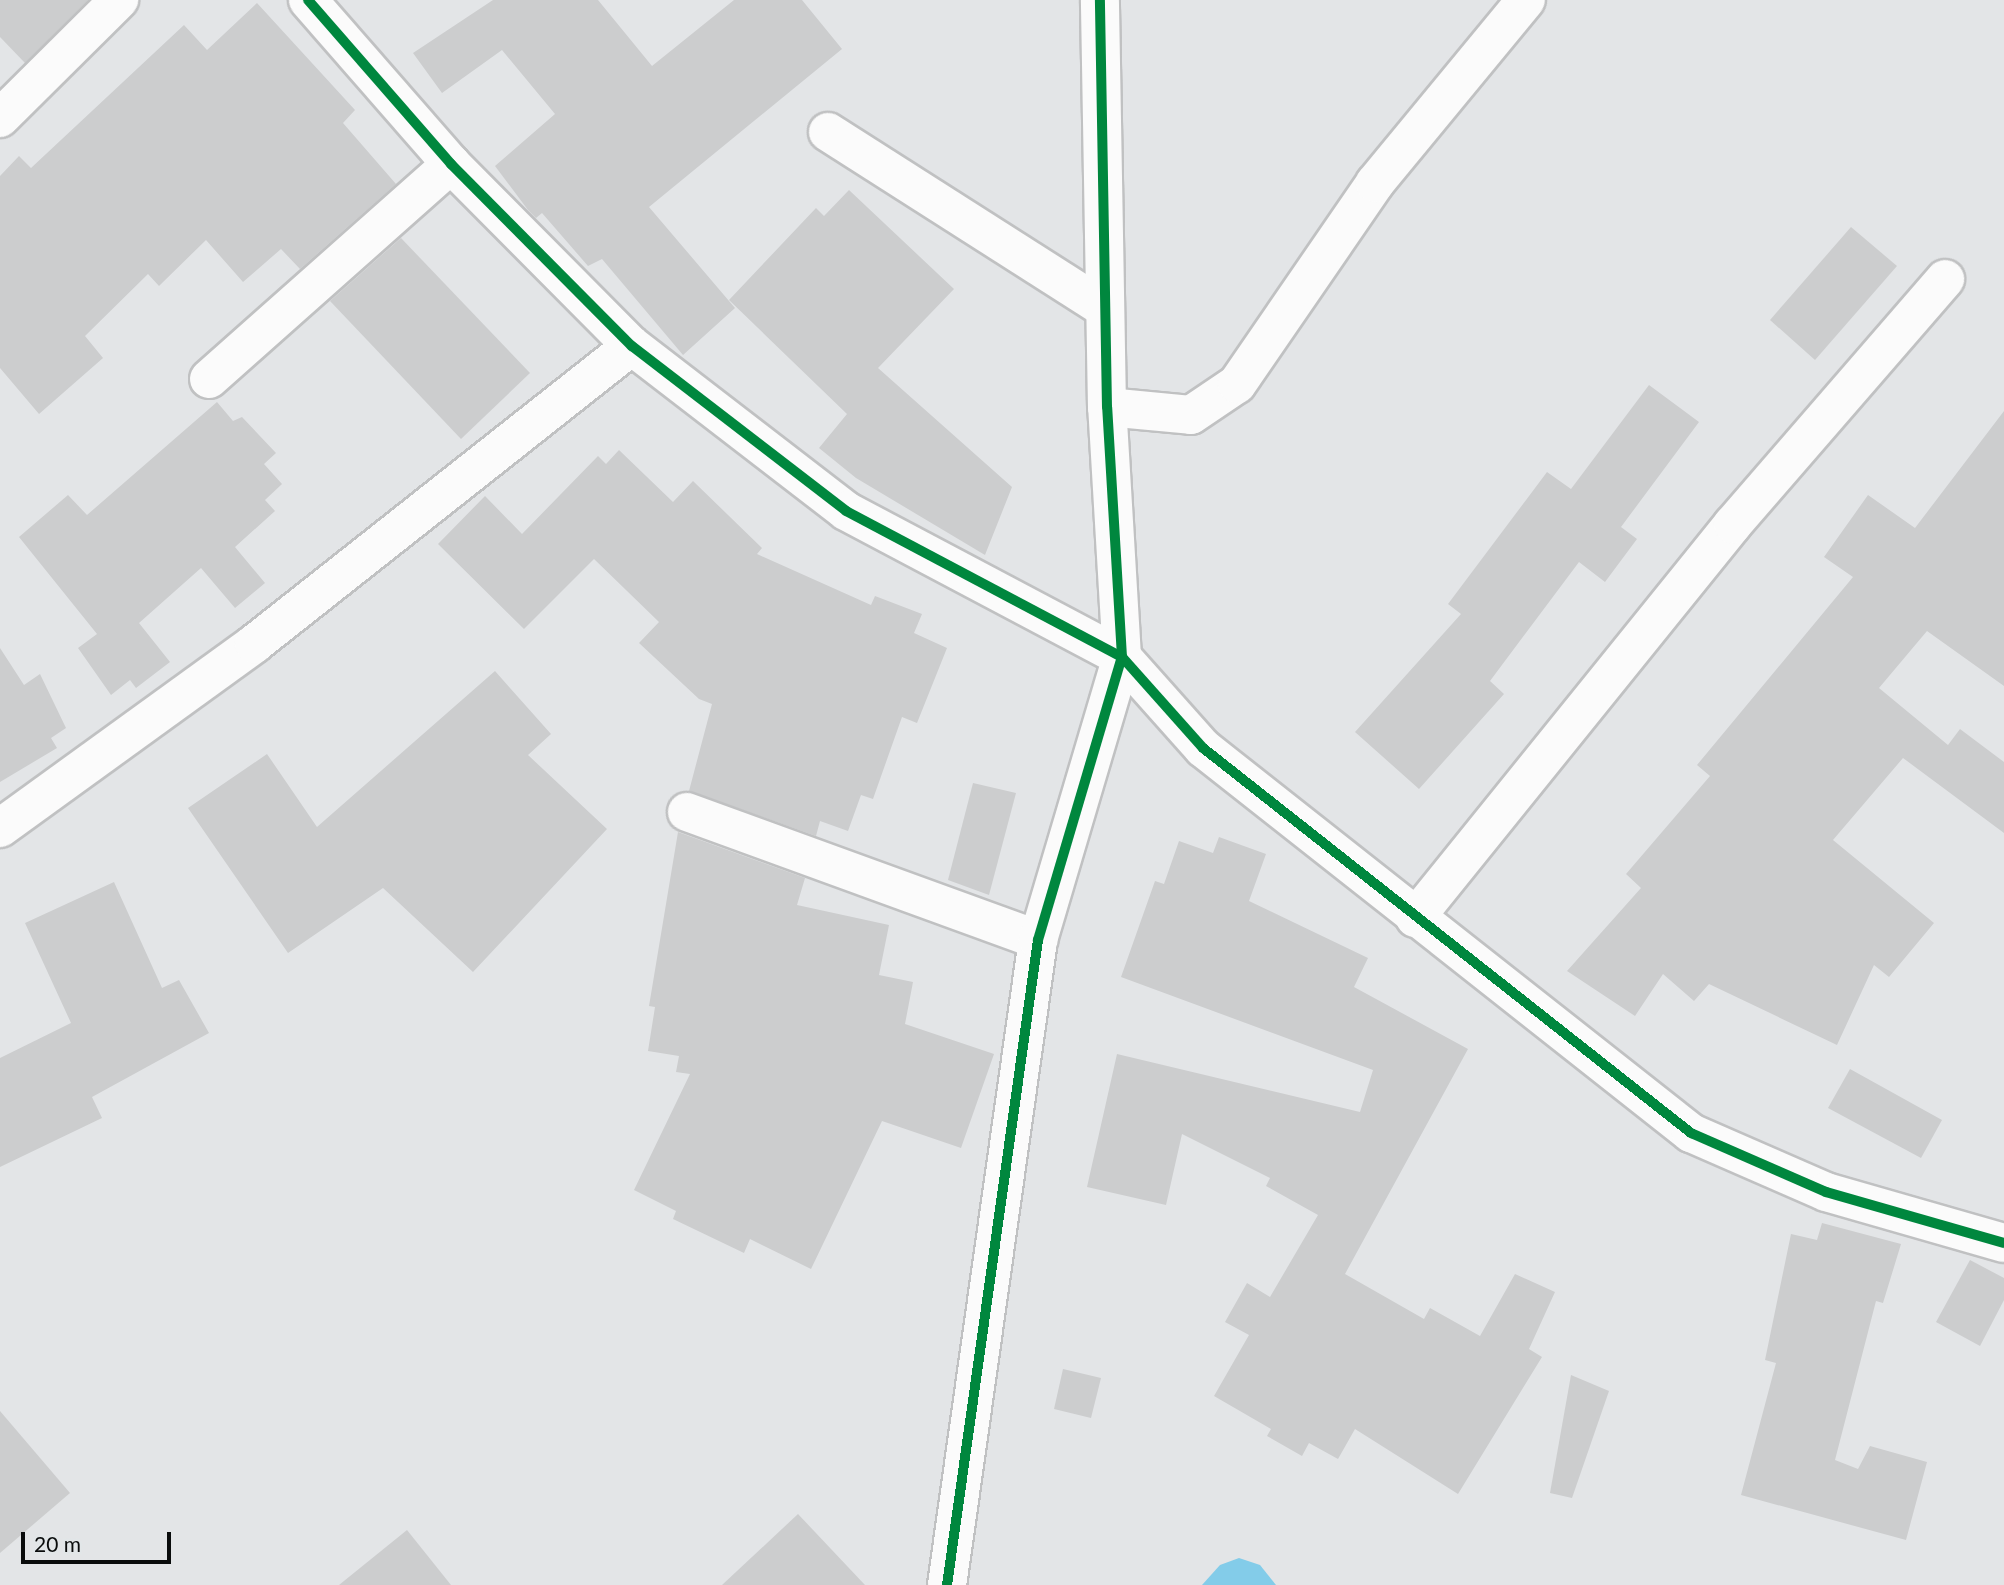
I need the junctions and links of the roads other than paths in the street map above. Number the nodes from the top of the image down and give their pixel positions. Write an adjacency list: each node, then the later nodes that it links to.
1 (119, 0): 5 (street)
2 (308, 0): 7 (street)
3 (1100, 0): 9 (street)
4 (1526, 0): 12 (street)
5 (0, 118)
6 (828, 132): 9 (street)
7 (451, 164): 10 (street); 11 (street)
8 (1945, 279): 16 (street)
9 (1104, 308): 12 (street)
10 (632, 346): 13 (street); 15 (street)
11 (209, 379)
12 (1107, 407): 13 (street)
13 (1122, 656): 16 (street); 17 (street)
14 (687, 812): 17 (street)
15 (0, 828)
16 (1415, 918): 18 (street)
17 (1038, 940): 19 (street)
18 (2004, 1242)
19 (947, 1585)

